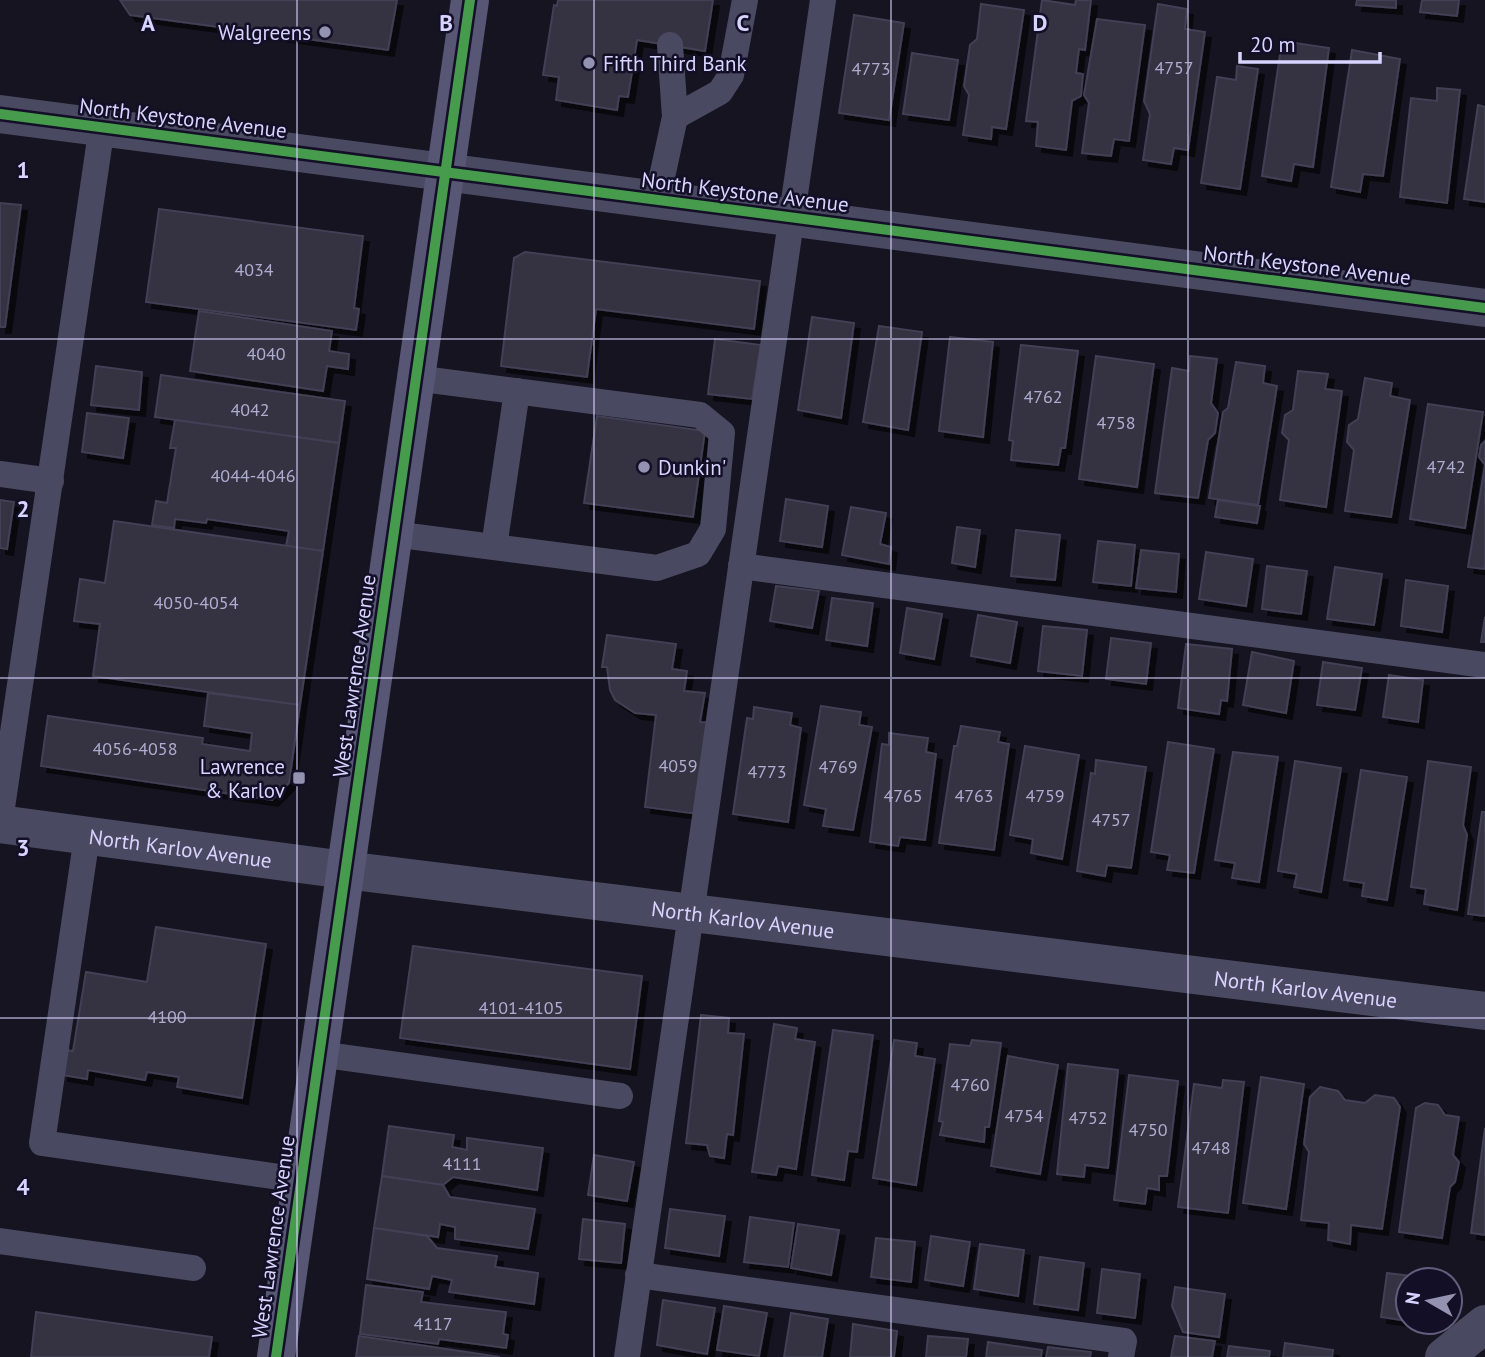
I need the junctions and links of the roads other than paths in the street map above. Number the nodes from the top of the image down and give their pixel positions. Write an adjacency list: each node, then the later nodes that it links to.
1 (470, 0): 8 (main road, West Lawrence Avenue)
2 (745, 0): 6 (lane)
3 (823, 0): 10 (lane)
4 (670, 45): 6 (lane)
5 (0, 114): 7 (street, North Keystone Avenue)
6 (675, 117): 9 (lane)
7 (102, 127): 8 (street, North Keystone Avenue); 15 (lane)
8 (445, 172): 9 (street, North Keystone Avenue); 12 (main road, West Lawrence Avenue)
9 (657, 200): 10 (street, North Keystone Avenue)
10 (792, 217): 11 (street, North Keystone Avenue); 18 (lane)
11 (1485, 308)
12 (415, 378): 13 (lane); 16 (main road, West Lawrence Avenue)
13 (517, 391): 17 (lane); 17 (lane)
14 (0, 474): 15 (lane)
15 (51, 481): 20 (lane)
16 (393, 534): 17 (lane); 22 (main road, West Lawrence Avenue)
17 (494, 547)
18 (741, 566): 19 (lane); 23 (lane)
19 (1485, 666)
20 (0, 822): 21 (street, North Karlov Avenue)
21 (87, 836): 22 (street, North Karlov Avenue); 27 (lane)
22 (345, 870): 23 (street, North Karlov Avenue); 25 (main road, West Lawrence Avenue)
23 (691, 913): 24 (street, North Karlov Avenue); 30 (lane)
24 (1485, 1011)
25 (319, 1054): 26 (lane); 27 (main road, West Lawrence Avenue)
26 (621, 1096)
27 (301, 1180): 32 (main road, West Lawrence Avenue)
28 (0, 1241): 29 (lane)
29 (193, 1268)
30 (638, 1275): 33 (lane); 34 (lane)
31 (1485, 1324): 35 (street)
32 (276, 1357)
33 (627, 1357)
34 (1121, 1357)
35 (1444, 1357)

